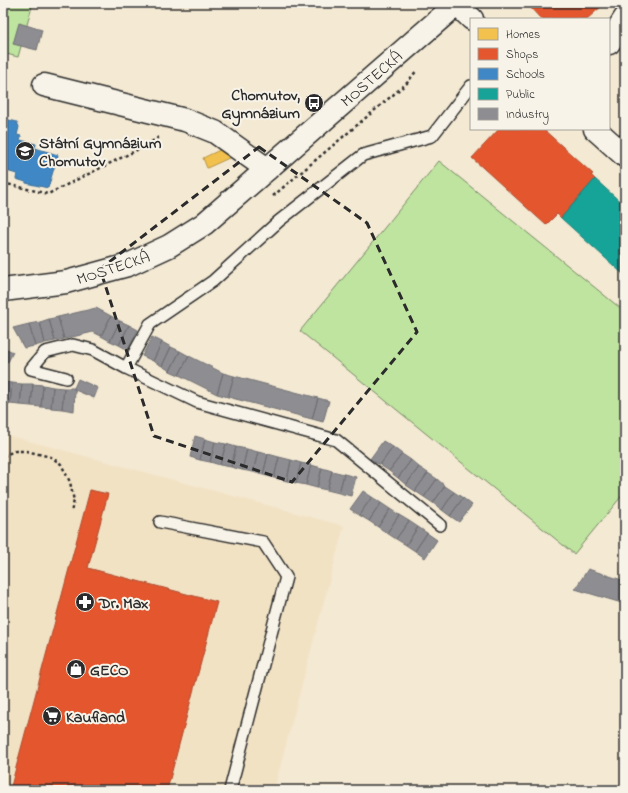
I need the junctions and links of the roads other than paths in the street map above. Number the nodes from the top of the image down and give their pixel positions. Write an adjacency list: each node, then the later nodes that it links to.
1 (456, 4): 2 (street); 9 (street, MOSTECKÁ)
2 (471, 18)
3 (625, 18): 4 (street)
4 (610, 41)
5 (44, 85): 9 (street)
6 (470, 87): 11 (lane)
7 (596, 130): 8 (street)
8 (625, 156)
9 (267, 169): 10 (street, MOSTECKÁ)
10 (3, 290)
11 (126, 368): 12 (lane); 14 (lane)
12 (66, 378)
13 (160, 522): 15 (lane)
14 (440, 525)
15 (230, 790)

